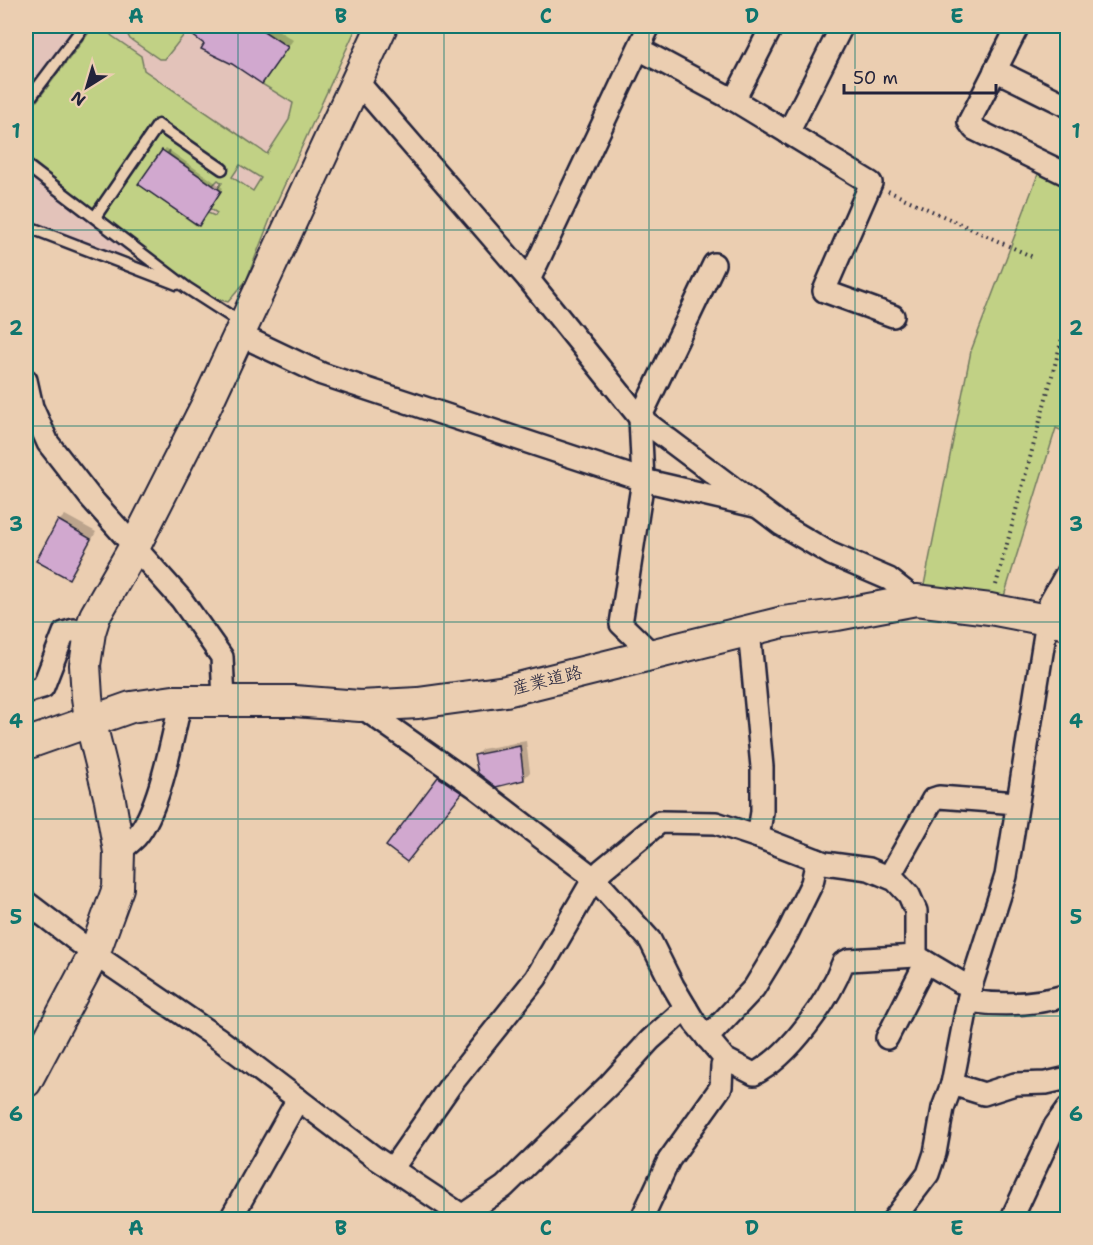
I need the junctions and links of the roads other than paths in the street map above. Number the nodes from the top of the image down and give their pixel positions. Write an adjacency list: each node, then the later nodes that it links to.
1 (84, 26): 11 (lane)
2 (382, 26): 9 (street)
3 (649, 26): 7 (street)
4 (772, 26): 10 (street)
5 (842, 26): 13 (street)
6 (1018, 26): 8 (street)
7 (639, 49): 10 (street); 20 (street)
8 (995, 70): 12 (street); 16 (street)
9 (357, 81): 20 (street); 23 (street)
10 (734, 100): 13 (street)
11 (26, 103)
12 (1068, 106)
13 (788, 133): 22 (street)
14 (26, 165): 17 (lane)
15 (222, 169): 17 (lane)
16 (1068, 175)
17 (95, 217): 21 (lane)
18 (26, 226): 21 (lane)
19 (714, 264): 25 (street)
20 (529, 280): 25 (street)
21 (187, 288): 23 (lane)
22 (892, 316)
23 (242, 330): 26 (street); 28 (street)
24 (26, 380): 28 (street)
25 (640, 418): 26 (street); 27 (street)
26 (643, 480): 27 (street); 34 (street)
27 (755, 506): 30 (street)
28 (134, 548): 33 (street); 36 (street)
29 (1068, 571): 31 (street)
30 (916, 600): 31 (street, 産業道路); 32 (street, 産業道路)
31 (1057, 621): 41 (street)
32 (749, 630): 34 (street, 産業道路); 42 (street)
33 (89, 638): 35 (street); 39 (street)
34 (652, 654): 38 (street, 産業道路)
35 (26, 692)
36 (224, 700): 37 (street, 産業道路); 38 (street, 産業道路)
37 (181, 701): 39 (street, 産業道路); 43 (street)
38 (360, 706): 45 (street)
39 (90, 720): 40 (street, 産業道路); 43 (street)
40 (26, 744)
41 (1017, 803): 46 (street); 50 (street)
42 (758, 837): 44 (street); 45 (street)
43 (119, 852): 48 (street)
44 (817, 860): 46 (street); 53 (street)
45 (594, 878): 52 (street); 61 (street)
46 (889, 878): 49 (street)
47 (26, 902): 48 (street)
48 (94, 954): 57 (street); 59 (street)
49 (921, 959): 50 (street); 54 (street); 55 (street)
50 (970, 993): 51 (street); 58 (street)
51 (1068, 995)
52 (686, 1008): 53 (street); 62 (street)
53 (707, 1038): 55 (street)
54 (887, 1038)
55 (725, 1059): 64 (street)
56 (1068, 1078): 58 (street)
57 (26, 1082)
58 (952, 1084): 65 (street)
59 (298, 1099): 61 (street); 63 (street)
60 (1068, 1108): 66 (street)
61 (392, 1168): 62 (street)
62 (467, 1218)
63 (230, 1220)
64 (641, 1220)
65 (893, 1220)
66 (1011, 1220)

